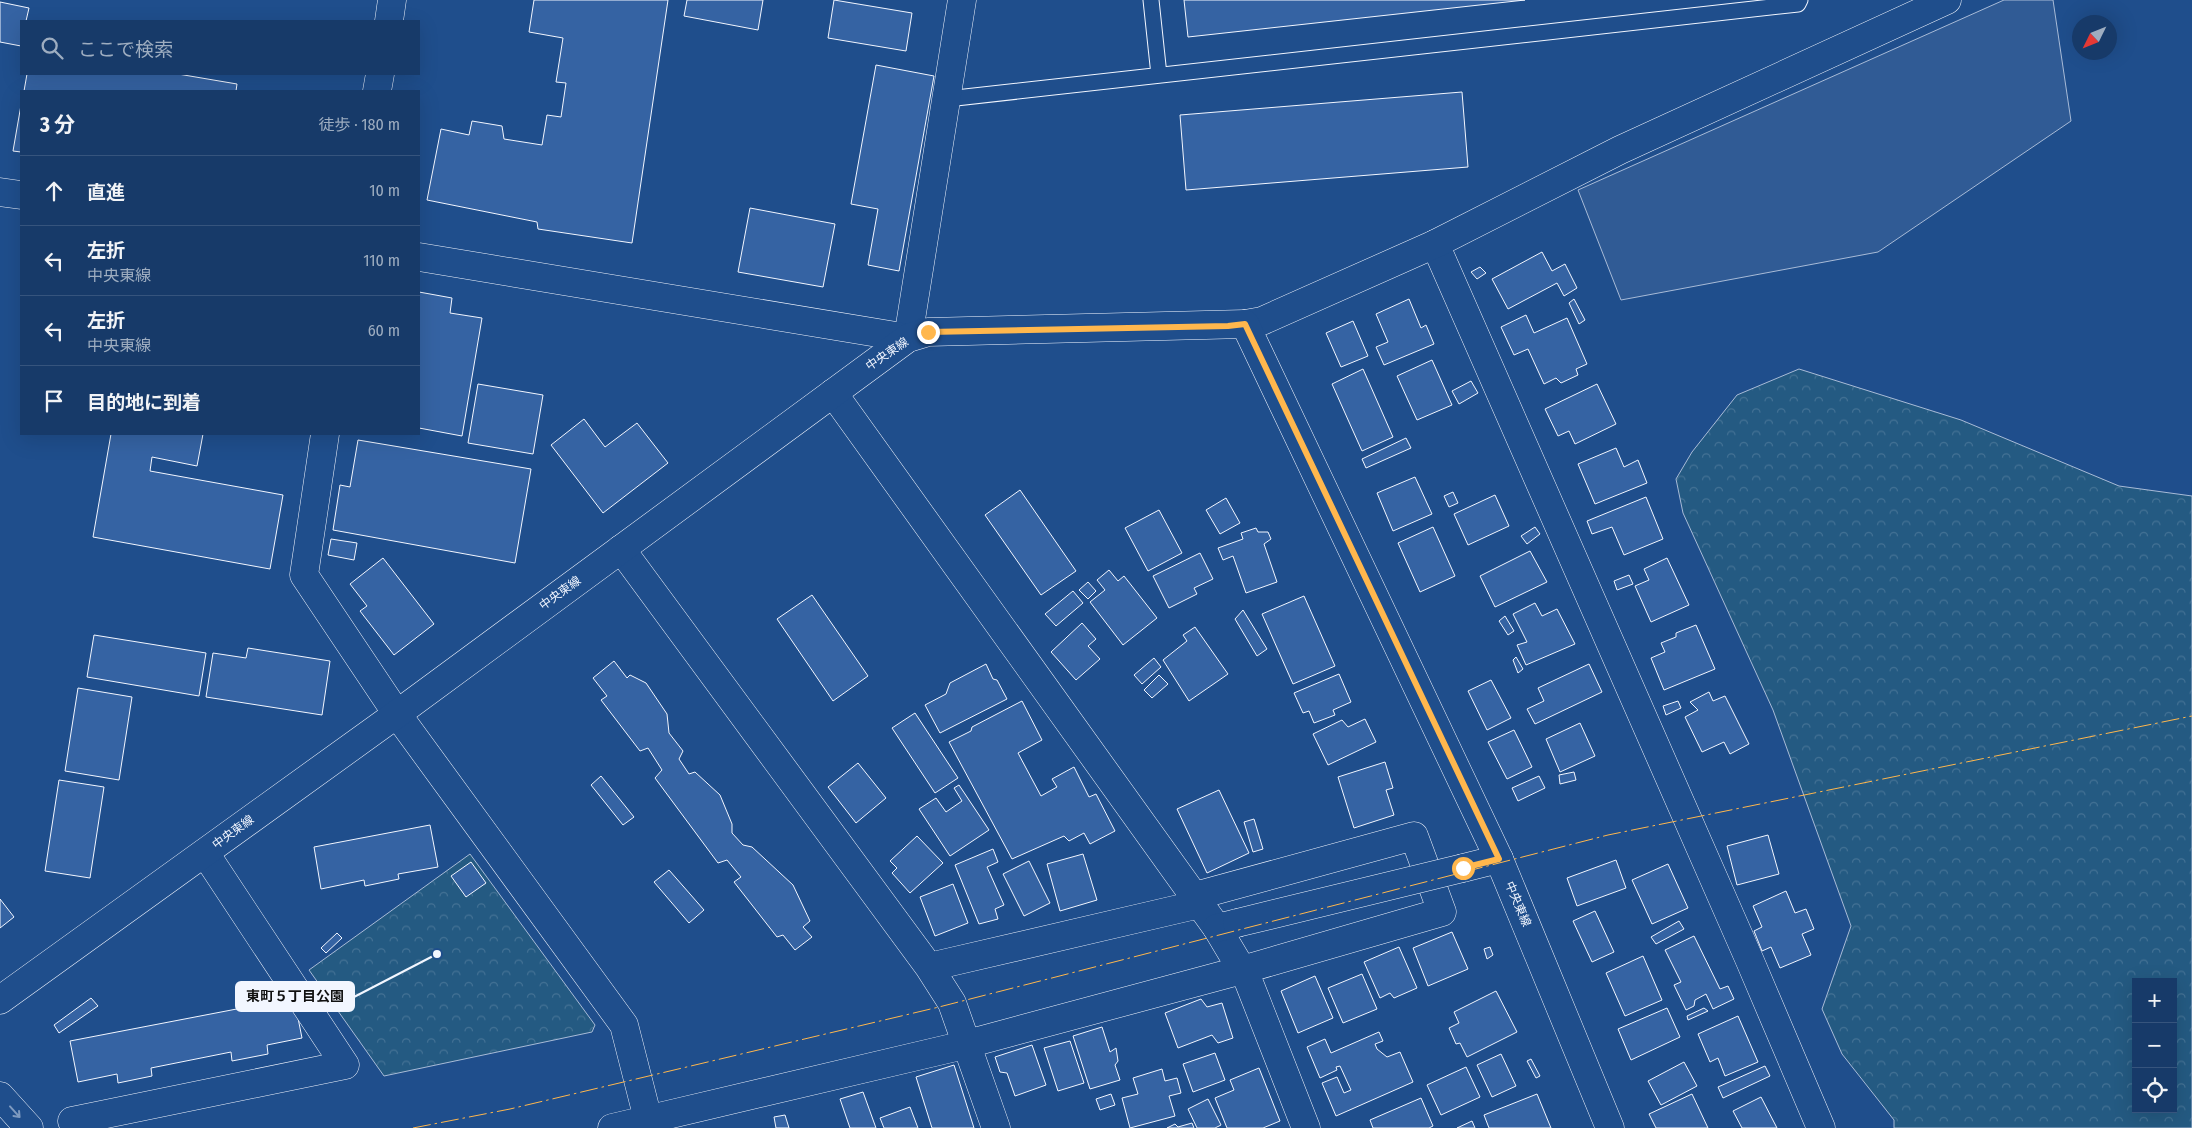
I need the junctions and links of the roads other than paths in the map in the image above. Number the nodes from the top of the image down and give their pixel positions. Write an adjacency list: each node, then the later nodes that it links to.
1 (392, 0): 6 (main road)
2 (962, 0): 10 (main road)
3 (1150, 0): 8 (lane)
4 (1800, 0): 8 (lane)
5 (1947, 0): 13 (main road)
6 (389, 20)
7 (380, 75): 9 (main road)
8 (1159, 75): 10 (lane)
9 (378, 90)
10 (946, 99): 16 (main road)
11 (0, 192): 12 (main road)
12 (20, 195)
13 (1435, 244): 15 (main road); 37 (main road)
14 (420, 256): 16 (main road)
15 (1245, 324): 16 (main road, 中央東線); 22 (main road, 中央東線)
16 (908, 338): 17 (main road, 中央東線)
17 (833, 393): 19 (main road, 中央東線); 23 (main road)
18 (325, 435): 20 (main road)
19 (621, 549): 20 (main road, 中央東線); 25 (main road)
20 (397, 714): 21 (main road, 中央東線); 30 (main road)
21 (205, 853): 27 (main road, 中央東線); 31 (main road)
22 (1499, 859): 24 (main road, bridge); 36 (main road, 中央東線)
23 (1197, 900): 24 (main road); 25 (main road); 26 (main road)
24 (1227, 926): 26 (main road)
25 (929, 967): 28 (main road)
26 (1242, 970): 28 (main road); 35 (main road)
27 (0, 1000)
28 (967, 1044): 30 (main road); 34 (main road)
29 (0, 1096): 32 (main road, one-way to 32)
30 (648, 1119): 33 (main road)
31 (72, 1121)
32 (29, 1128)
33 (612, 1128)
34 (996, 1128)
35 (1306, 1128)
36 (1610, 1128)
37 (1821, 1128)

